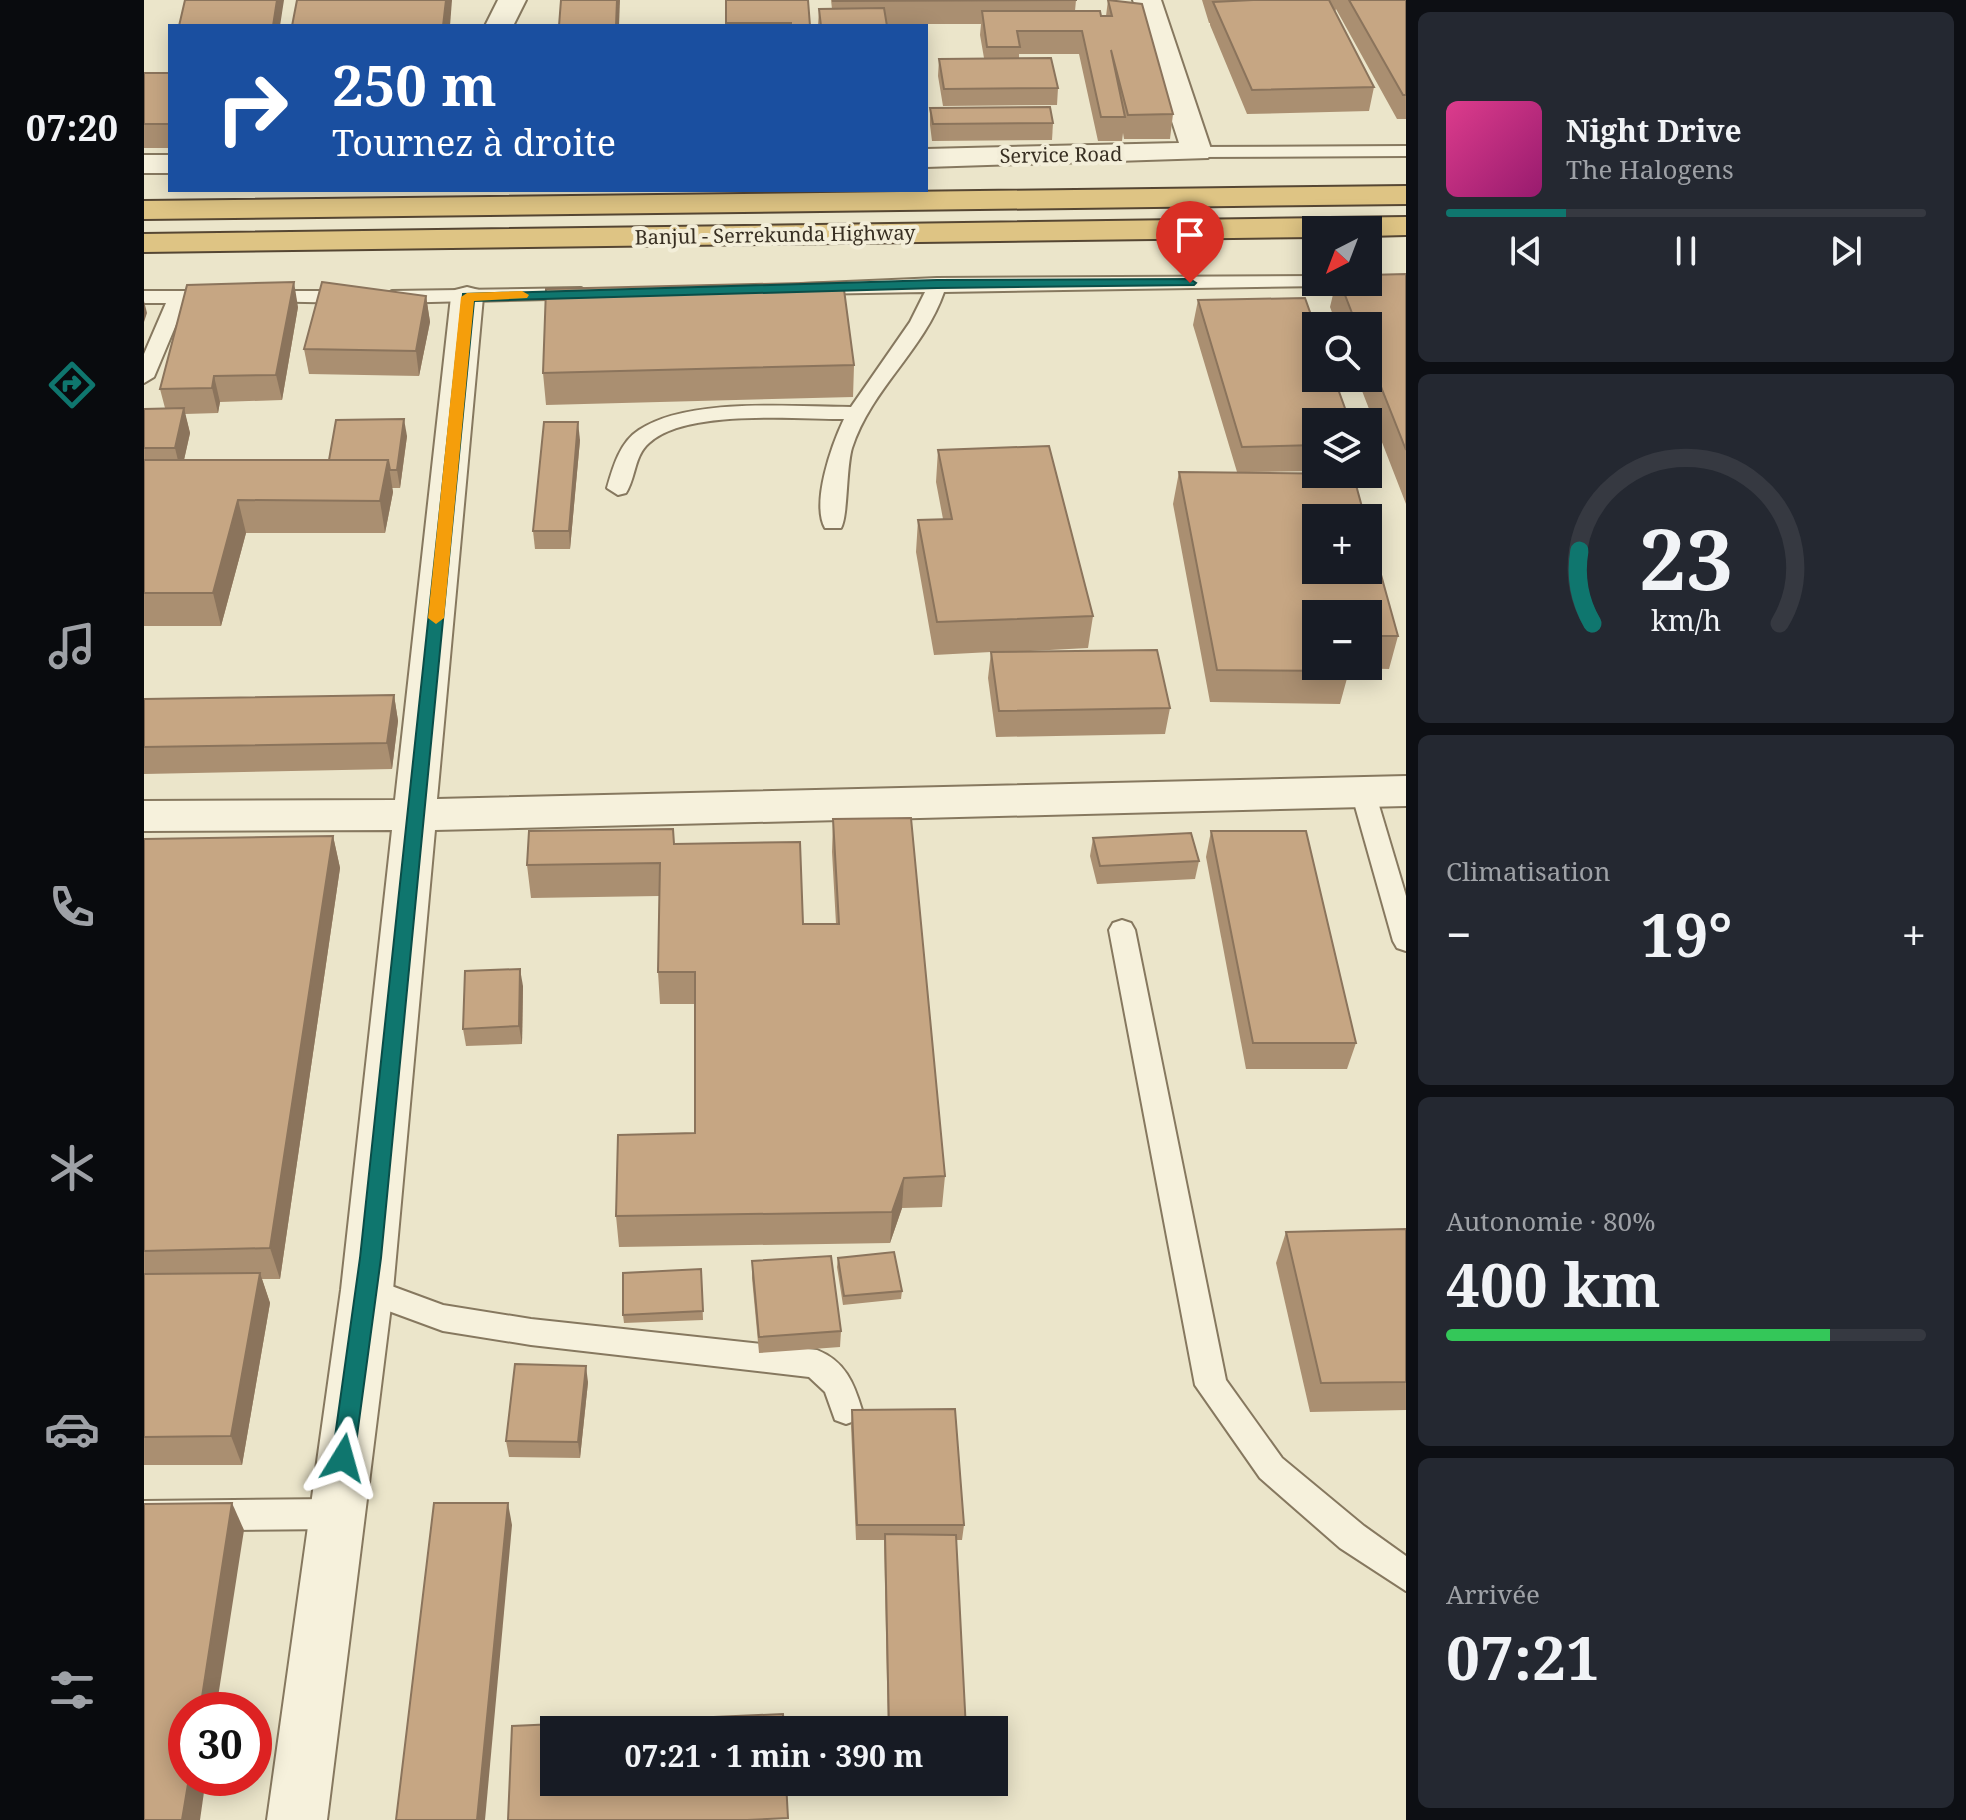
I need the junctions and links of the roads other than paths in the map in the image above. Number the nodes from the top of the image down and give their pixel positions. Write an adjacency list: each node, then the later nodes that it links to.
1 (512, 0): 3 (street)
2 (1147, 0): 5 (street)
3 (500, 24)
4 (1406, 151): 5 (lane)
5 (1197, 152): 6 (street, Service Road)
6 (928, 158)
7 (144, 164): 8 (street)
8 (168, 164)
9 (1406, 195): 10 (highway, Banjul - Serrekunda Highway)
10 (144, 210)
11 (1406, 226): 12 (highway, Banjul - Serrekunda Highway)
12 (144, 243)
13 (1302, 282): 14 (lane)
14 (937, 284): 15 (lane); 21 (lane)
15 (780, 288)
16 (608, 293): 19 (lane)
17 (144, 297): 18 (lane)
18 (178, 297): 19 (lane); 20 (lane)
19 (467, 297): 26 (street)
20 (144, 377)
21 (857, 413): 22 (lane); 23 (lane)
22 (618, 488)
23 (833, 523)
24 (1406, 791): 25 (street)
25 (1363, 792): 26 (street); 29 (lane)
26 (417, 815): 27 (street); 30 (street)
27 (144, 816)
28 (1122, 930): 34 (lane)
29 (1406, 941)
30 (367, 1290): 31 (lane); 32 (street)
31 (846, 1410)
32 (335, 1514): 33 (lane); 35 (street)
33 (144, 1516)
34 (1406, 1575)
35 (297, 1820)

